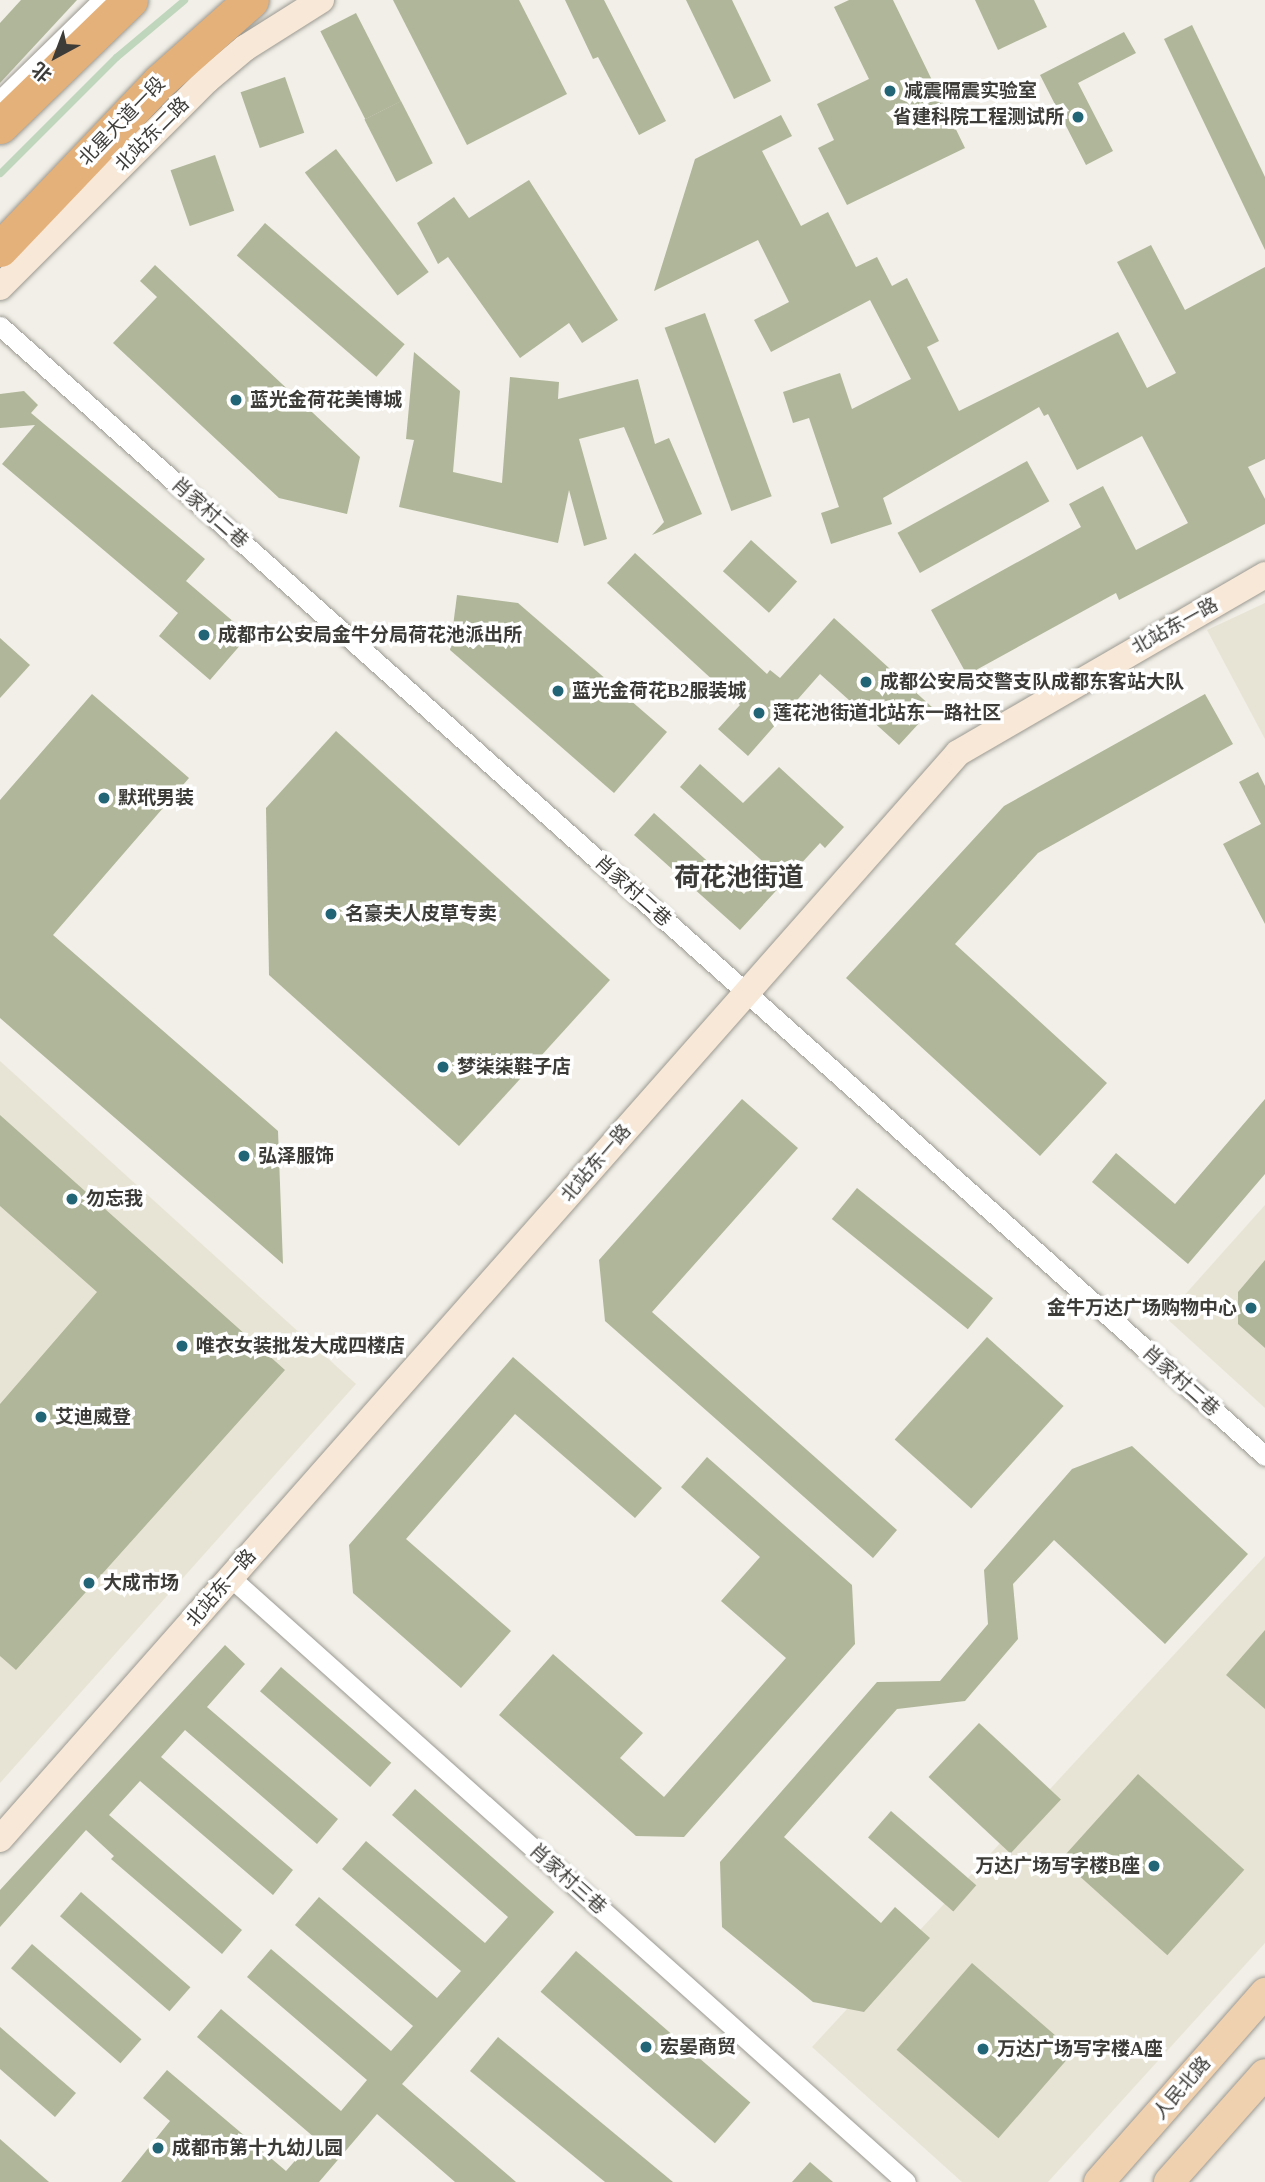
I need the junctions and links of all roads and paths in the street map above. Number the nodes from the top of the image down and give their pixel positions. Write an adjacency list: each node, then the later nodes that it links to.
1 (102, 0): 5 (street)
2 (130, 0): 6 (highway)
3 (251, 0): 7 (highway, 北星大道一段)
4 (321, 0): 8 (street, 北站东二路)
5 (0, 100)
6 (0, 126)
7 (0, 249)
8 (0, 286)
9 (0, 326): 11 (street, 肖家村二巷)
10 (1265, 575): 11 (street, 北站东一路)
11 (747, 992): 12 (street, 肖家村二巷); 13 (street, 北站东一路)
12 (1265, 1456)
13 (230, 1577): 14 (street, 北站东一路); 17 (street, 肖家村三巷)
14 (0, 1839)
15 (1265, 1993): 18 (main road, 人民北路)
16 (1265, 2074): 19 (main road)
17 (906, 2182)
18 (1099, 2182)
19 (1169, 2182)

